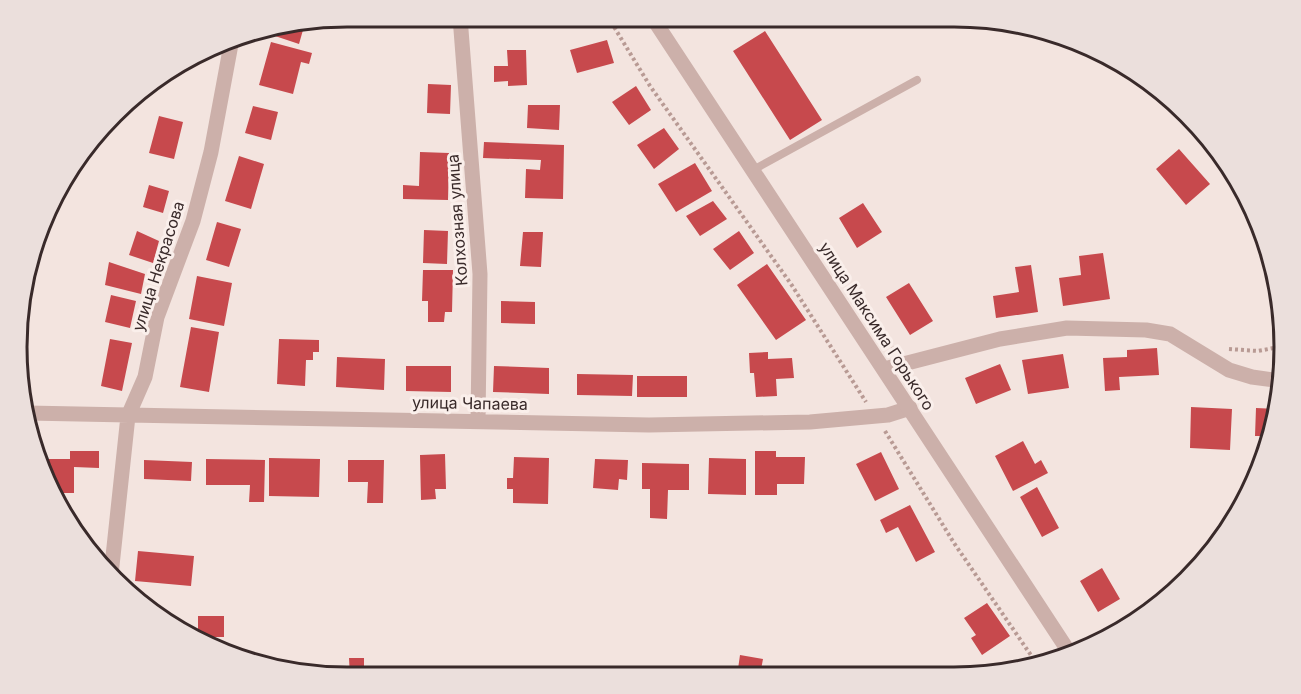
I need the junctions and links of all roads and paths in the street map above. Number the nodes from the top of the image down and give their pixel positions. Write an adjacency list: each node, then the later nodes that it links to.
1 (461, 27): 15 (street, Колхозная улица)
2 (614, 27): 14 (path)
3 (659, 27): 6 (street, улица Максима Горького)
4 (230, 49): 13 (street, улица Некрасова)
5 (917, 80): 6 (lane)
6 (753, 170): 9 (street, улица Максима Горького)
7 (1222, 348): 8 (path)
8 (1274, 348)
9 (884, 369): 10 (street); 11 (street, улица Максима Горького)
10 (1272, 379)
11 (910, 408): 14 (street, улица Чапаева); 17 (street, улица Максима Горького)
12 (34, 413): 13 (street, улица Чапаева)
13 (128, 416): 15 (street, улица Чапаева); 16 (street, улица Некрасова)
14 (875, 416): 15 (street, улица Чапаева); 18 (path)
15 (478, 420)
16 (112, 564)
17 (1066, 647)
18 (1032, 657)

